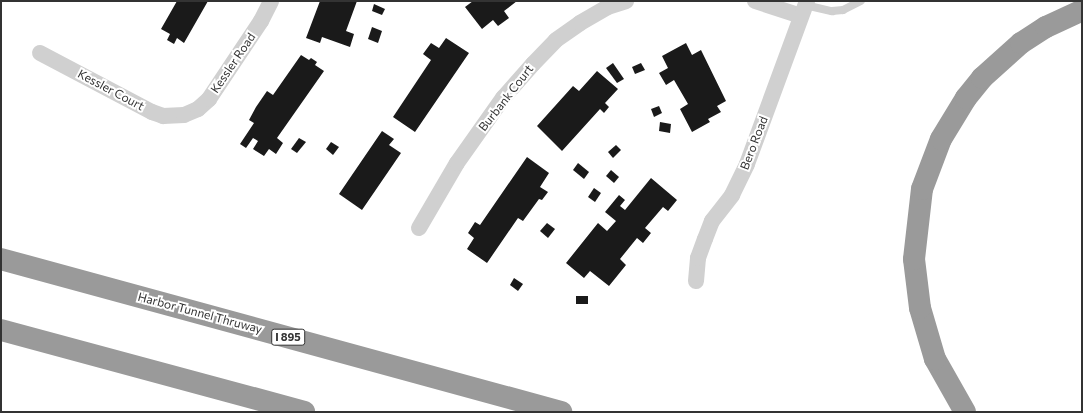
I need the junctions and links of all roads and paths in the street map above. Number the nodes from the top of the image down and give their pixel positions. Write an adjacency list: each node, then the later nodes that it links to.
1 (271, 1): 8 (street, Kessler Road)
2 (626, 1): 9 (street, Burbank Court)
3 (755, 1): 5 (street)
4 (861, 1): 5 (lane)
5 (804, 7): 11 (street, Bero Road)
6 (1082, 10): 15 (highway)
7 (40, 53): 8 (street, Kessler Court)
8 (184, 115)
9 (419, 228)
10 (1, 259): 14 (highway, Harbor Tunnel Thruway / I 895)
11 (696, 281)
12 (1, 330): 13 (highway)
13 (304, 412)
14 (561, 412)
15 (965, 412)

